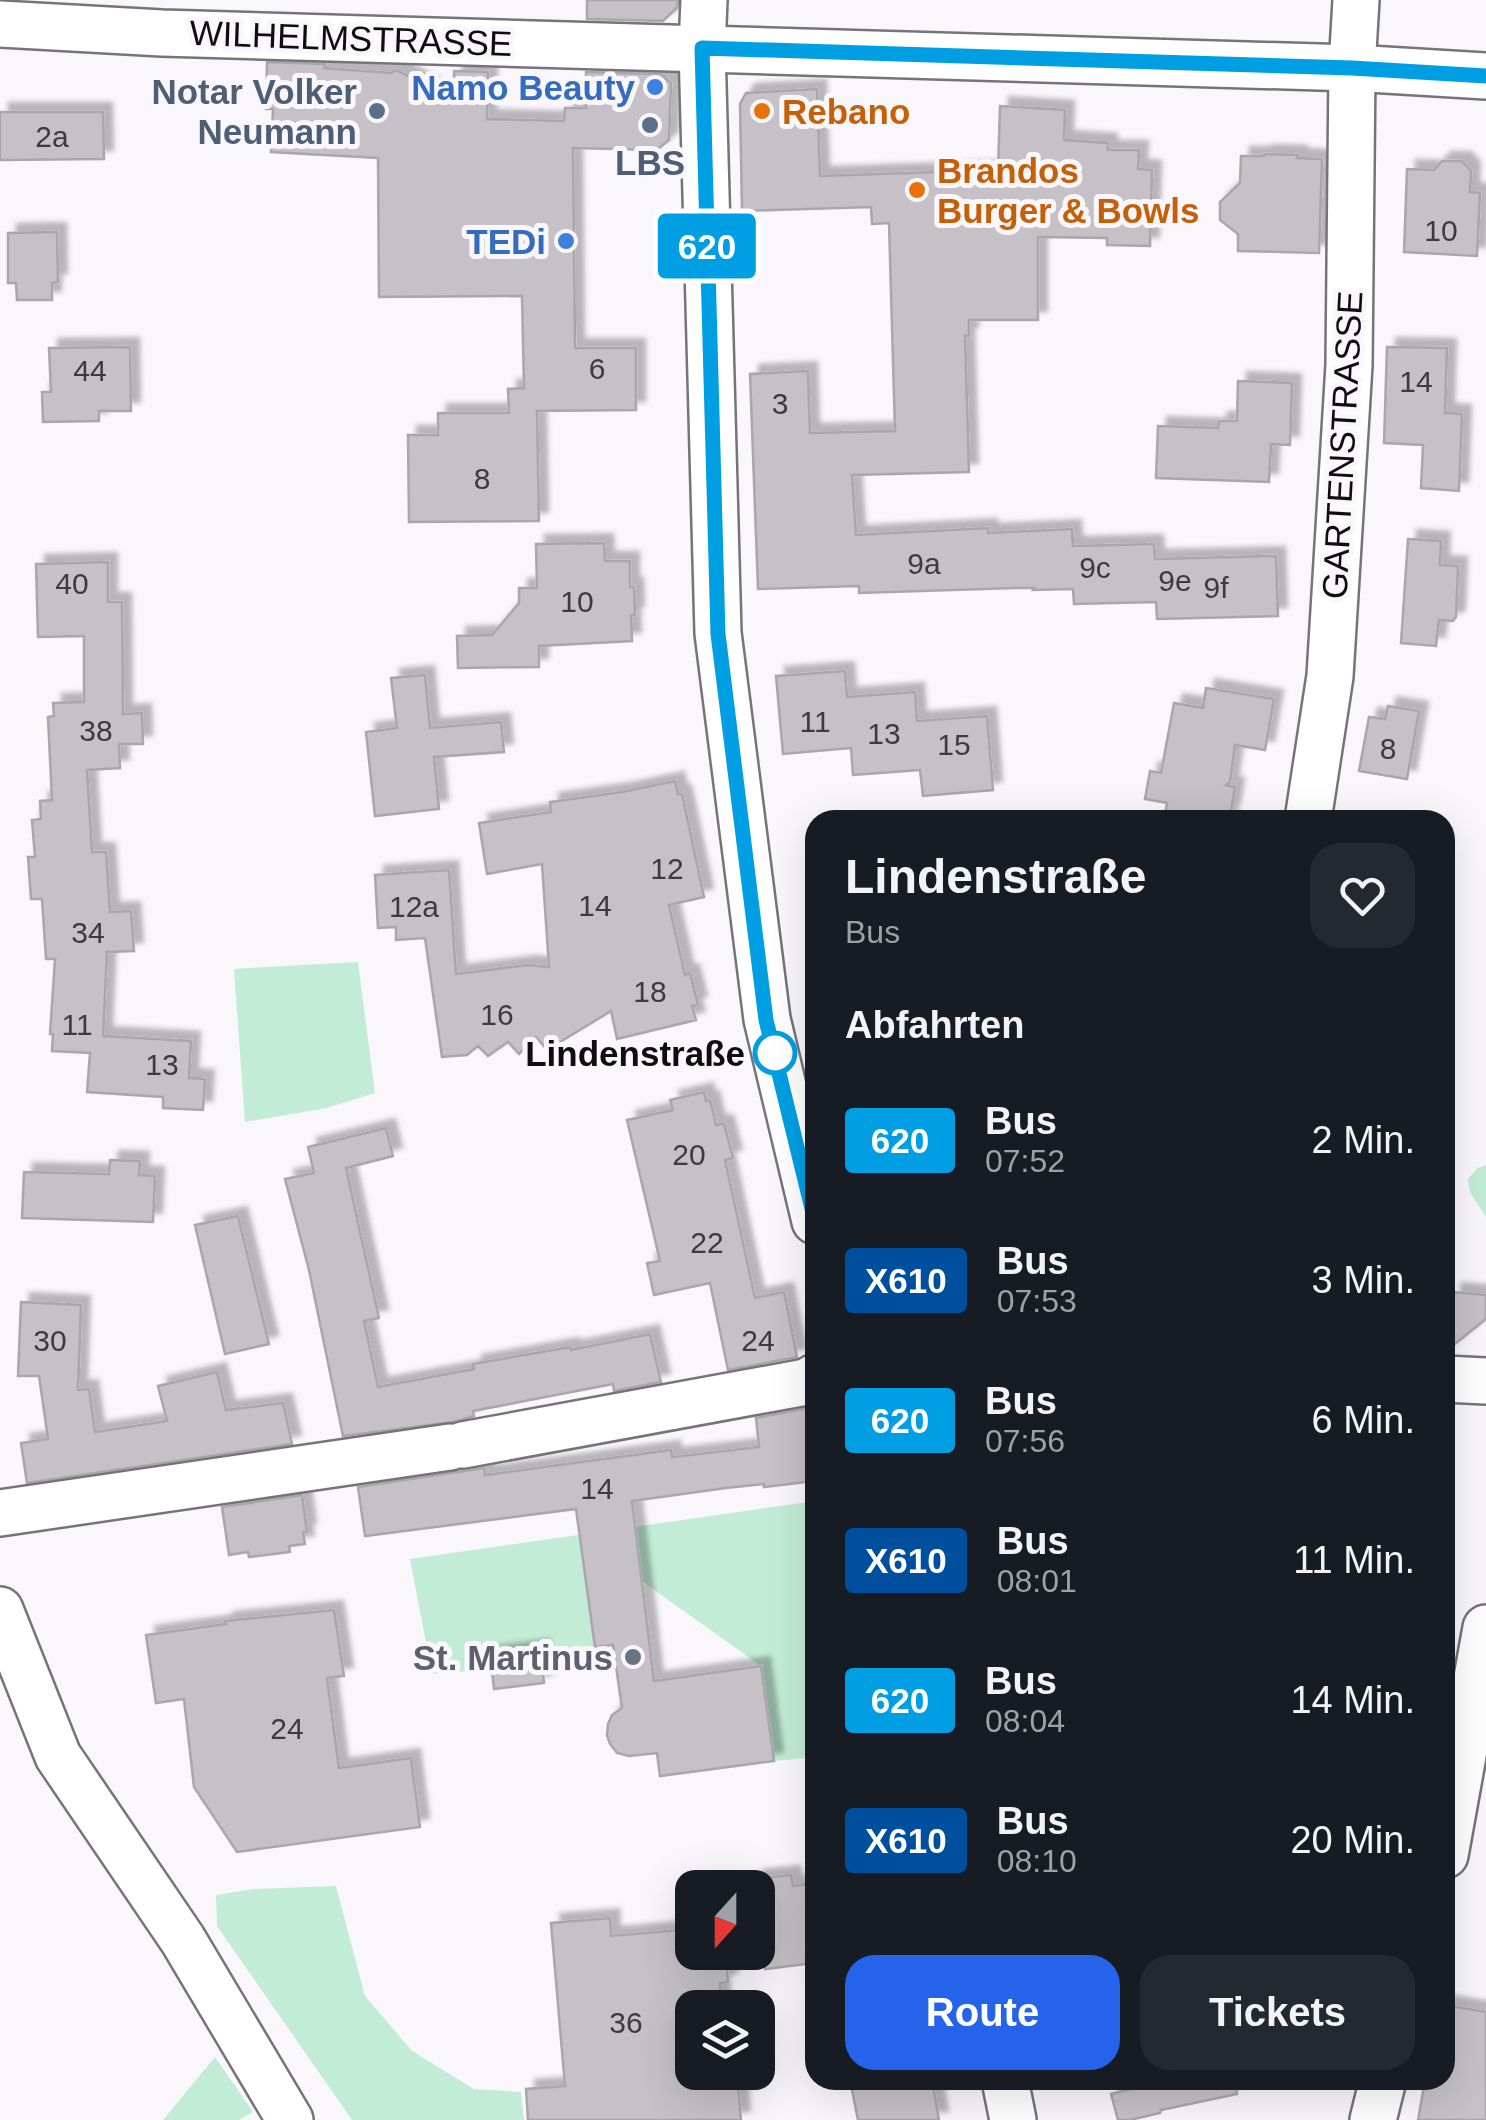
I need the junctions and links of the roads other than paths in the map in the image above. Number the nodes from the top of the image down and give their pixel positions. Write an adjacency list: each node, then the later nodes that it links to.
1 (704, 0): 4 (street)
2 (1356, 0): 5 (street, GARTENSTRASSE)
3 (0, 24): 4 (street, WILHELMSTRASSE)
4 (702, 48): 5 (street, WILHELMSTRASSE); 8 (street)
5 (1352, 68): 6 (street, WILHELMSTRASSE); 7 (street, GARTENSTRASSE)
6 (1486, 76)
7 (1310, 810)
8 (805, 1180)
9 (1455, 1379): 10 (street)
10 (1486, 1381)
11 (805, 1382): 12 (street)
12 (0, 1513)
13 (0, 1610): 18 (street)
14 (1486, 1628): 15 (street)
15 (1455, 1799)
16 (1007, 2090): 19 (street)
17 (1381, 2090): 20 (street)
18 (290, 2120)
19 (1014, 2120)
20 (1372, 2120)

